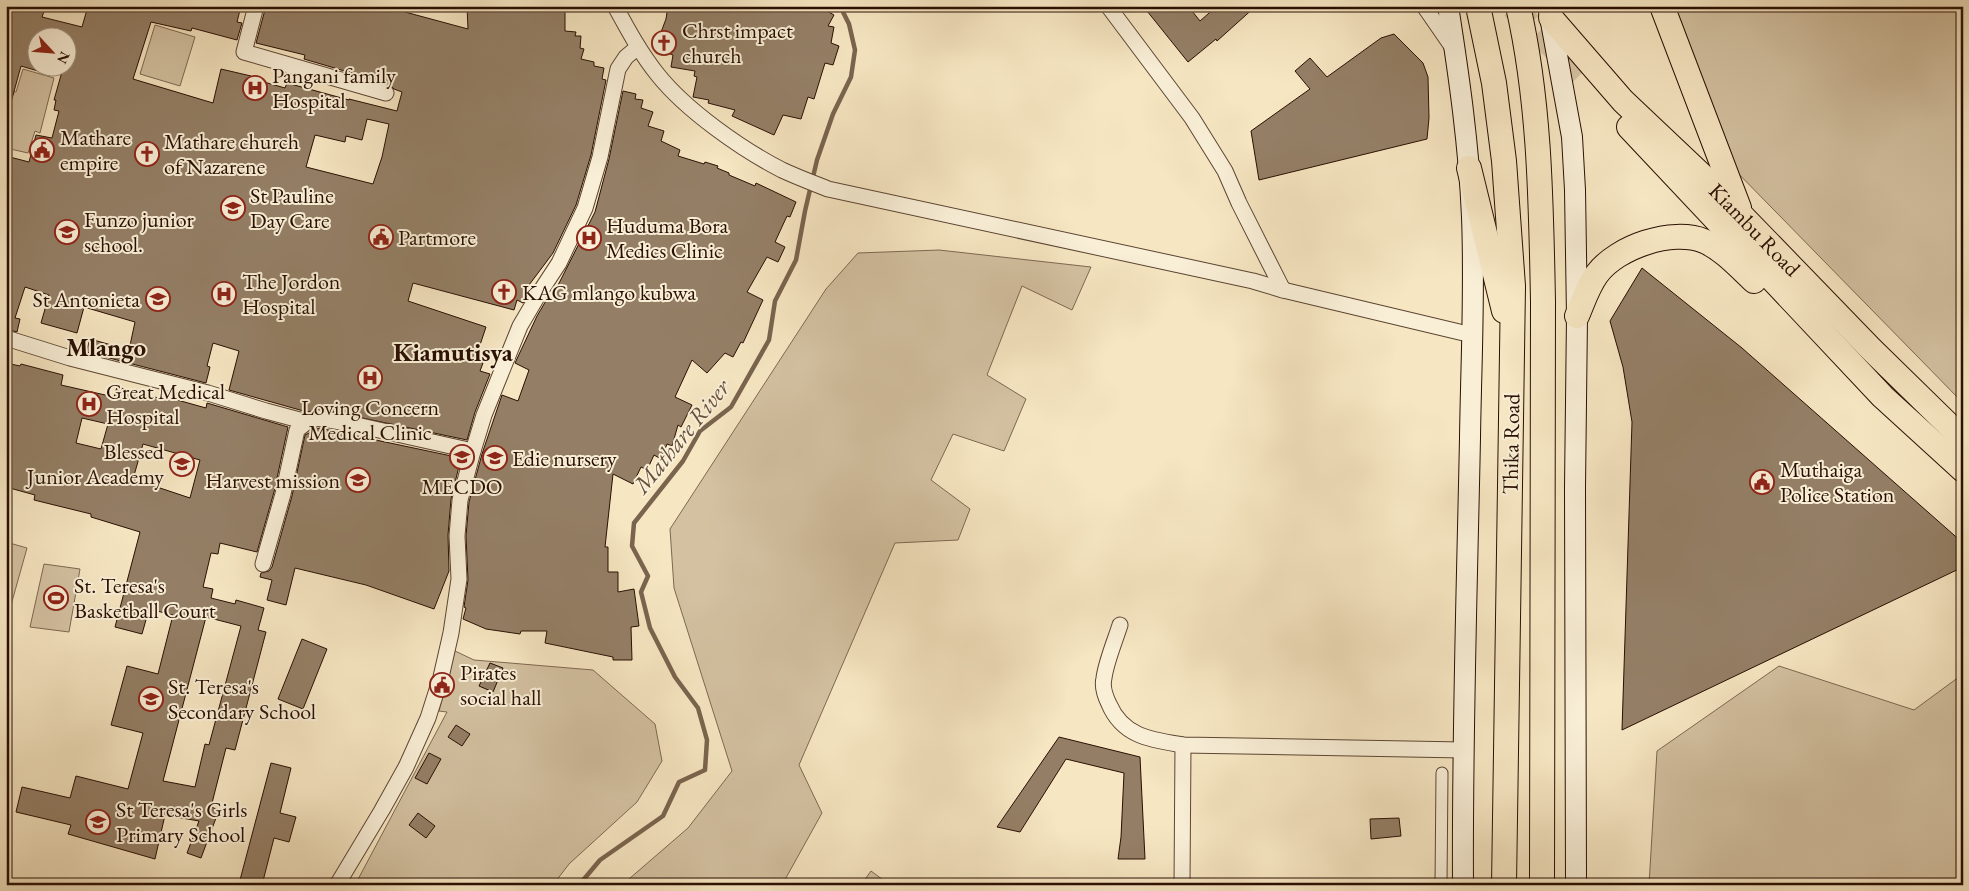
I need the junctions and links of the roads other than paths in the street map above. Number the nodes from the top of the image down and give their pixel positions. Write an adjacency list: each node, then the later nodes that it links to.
1 (256, 6): 13 (street)
2 (615, 6): 10 (street)
3 (1108, 6): 16 (street)
4 (1424, 6): 11 (street)
5 (1448, 6): 11 (main road, Thika Road)
6 (1478, 6): 20 (highway, Thika Road)
7 (1518, 6): 36 (highway, Thika Road)
8 (1662, 6): 15 (highway)
9 (1549, 12): 15 (highway, Kiambu Road); 17 (main road)
10 (638, 46): 16 (street); 24 (street)
11 (1454, 49): 14 (main road, Thika Road)
12 (1580, 75): 21 (highway, Kiambu Road)
13 (386, 93)
14 (1469, 168): 18 (main road, Thika Road); 20 (highway)
15 (1744, 218): 23 (highway, Kiambu Road)
16 (1283, 290): 18 (street)
17 (1577, 316): 21 (highway, Kiambu Road); 37 (main road)
18 (1472, 335): 29 (main road, Thika Road)
19 (6, 338): 22 (street)
20 (1512, 344): 35 (highway, Thika Road)
21 (1883, 397): 25 (highway, Kiambu Road)
22 (307, 422): 24 (street); 26 (street)
23 (1963, 439)
24 (472, 451): 31 (street)
25 (1963, 470)
26 (263, 564)
27 (1120, 626): 28 (street)
28 (1183, 745): 29 (street); 32 (street)
29 (1463, 750): 34 (main road, Thika Road)
30 (1442, 773): 33 (street)
31 (337, 885)
32 (1182, 885)
33 (1441, 885)
34 (1463, 885)
35 (1504, 885)
36 (1542, 885)
37 (1576, 885)

